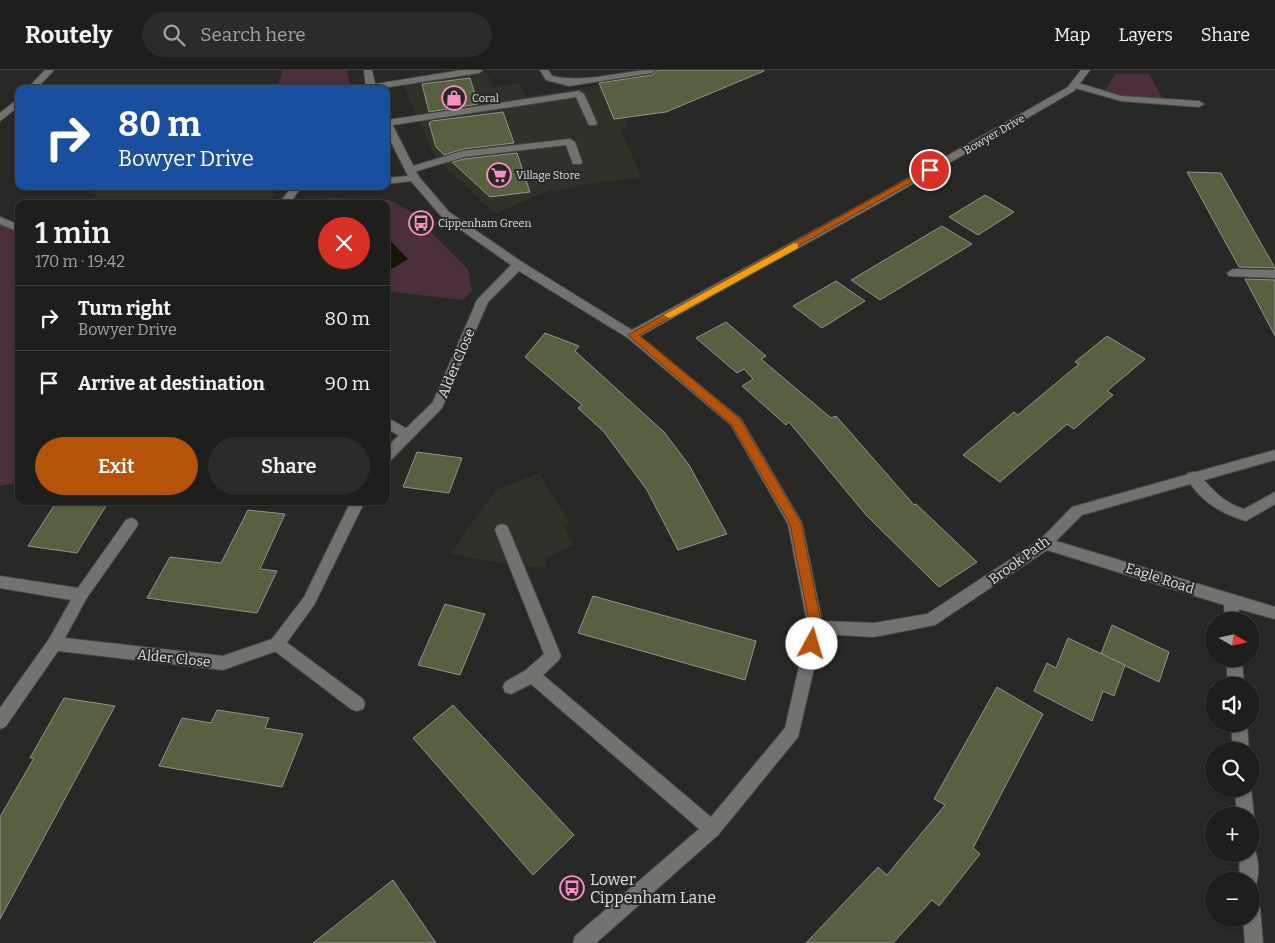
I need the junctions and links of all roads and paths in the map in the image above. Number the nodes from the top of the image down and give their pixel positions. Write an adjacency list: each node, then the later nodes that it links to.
1 (50, 70): 7 (street)
2 (368, 70): 8 (street)
3 (479, 70): 9 (street)
4 (544, 70): 5 (street)
5 (652, 70)
6 (1086, 70): 10 (street, Bowyer Drive)
7 (35, 85)
8 (370, 85)
9 (388, 85)
10 (1075, 86): 11 (street); 25 (street, Bowyer Drive)
11 (1199, 104)
12 (15, 105): 13 (street)
13 (0, 118)
14 (390, 121): 15 (street)
15 (592, 123)
16 (390, 130): 18 (street)
17 (577, 162): 18 (street)
18 (412, 174): 19 (street); 22 (street)
19 (390, 180)
20 (0, 220): 21 (street)
21 (15, 227)
22 (518, 265): 25 (street); 27 (street, Alder Close)
23 (1233, 273): 24 (street)
24 (1275, 274)
25 (632, 335): 41 (street)
26 (390, 424): 27 (street)
27 (408, 435): 28 (street, Alder Close)
28 (390, 452)
29 (1275, 454): 30 (street, Brook Path)
30 (1193, 477): 31 (street); 35 (street, Brook Path)
31 (1275, 497)
32 (356, 505): 43 (street)
33 (131, 524): 37 (street)
34 (502, 530): 44 (street)
35 (1045, 544): 38 (street, Eagle Road); 41 (street, Brook Path)
36 (0, 582): 37 (street)
37 (81, 595): 42 (street)
38 (1230, 601): 39 (street); 40 (street, Eagle Road)
39 (1231, 612)
40 (1275, 613)
41 (816, 627): 48 (street)
42 (54, 644): 43 (street, Alder Close); 47 (street)
43 (276, 644): 46 (street)
44 (532, 674): 45 (street); 48 (street)
45 (511, 687)
46 (357, 704)
47 (0, 721)
48 (712, 829): 50 (street)
49 (1253, 927): 51 (street)
50 (582, 943)
51 (1254, 943)

